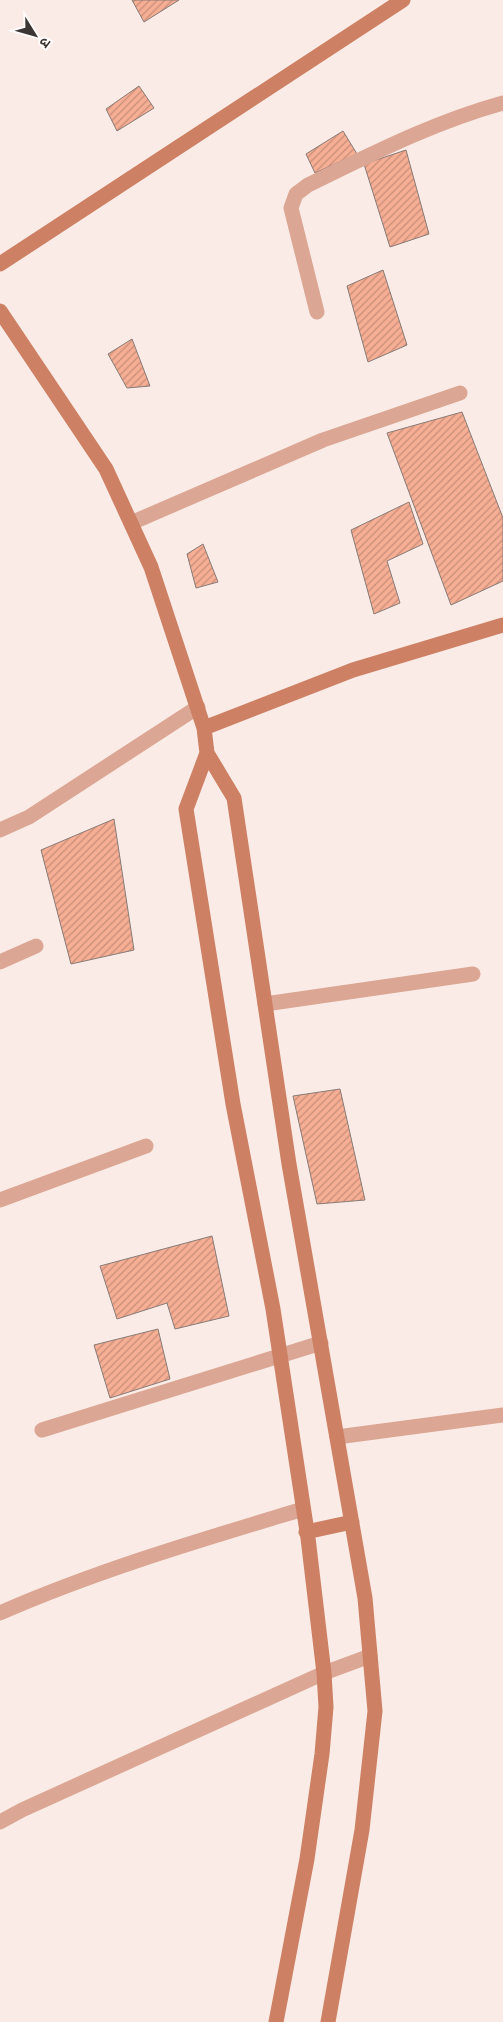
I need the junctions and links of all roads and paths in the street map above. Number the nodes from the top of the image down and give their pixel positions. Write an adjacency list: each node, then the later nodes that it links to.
1 (403, 0): 3 (street)
2 (503, 103): 5 (street)
3 (0, 264)
4 (0, 312): 7 (street)
5 (318, 312)
6 (460, 393): 7 (street)
7 (131, 523): 9 (street)
8 (503, 625): 10 (street)
9 (198, 707): 10 (street); 12 (street)
10 (204, 728): 11 (street)
11 (207, 753): 16 (street); 20 (street)
12 (0, 830)
13 (36, 946): 14 (street)
14 (0, 962)
15 (473, 974): 16 (street)
16 (265, 1004): 19 (street)
17 (146, 1146): 18 (street)
18 (0, 1200)
19 (320, 1343): 20 (street); 23 (street)
20 (280, 1356): 22 (street); 24 (street)
21 (503, 1414): 23 (street)
22 (42, 1430)
23 (337, 1437): 25 (street)
24 (303, 1509): 26 (street); 27 (street)
25 (352, 1522): 26 (street); 28 (street)
26 (306, 1532): 29 (street)
27 (0, 1613)
28 (370, 1656): 29 (street); 32 (street)
29 (324, 1674): 30 (street); 31 (street)
30 (0, 1822)
31 (276, 2022)
32 (328, 2022)

